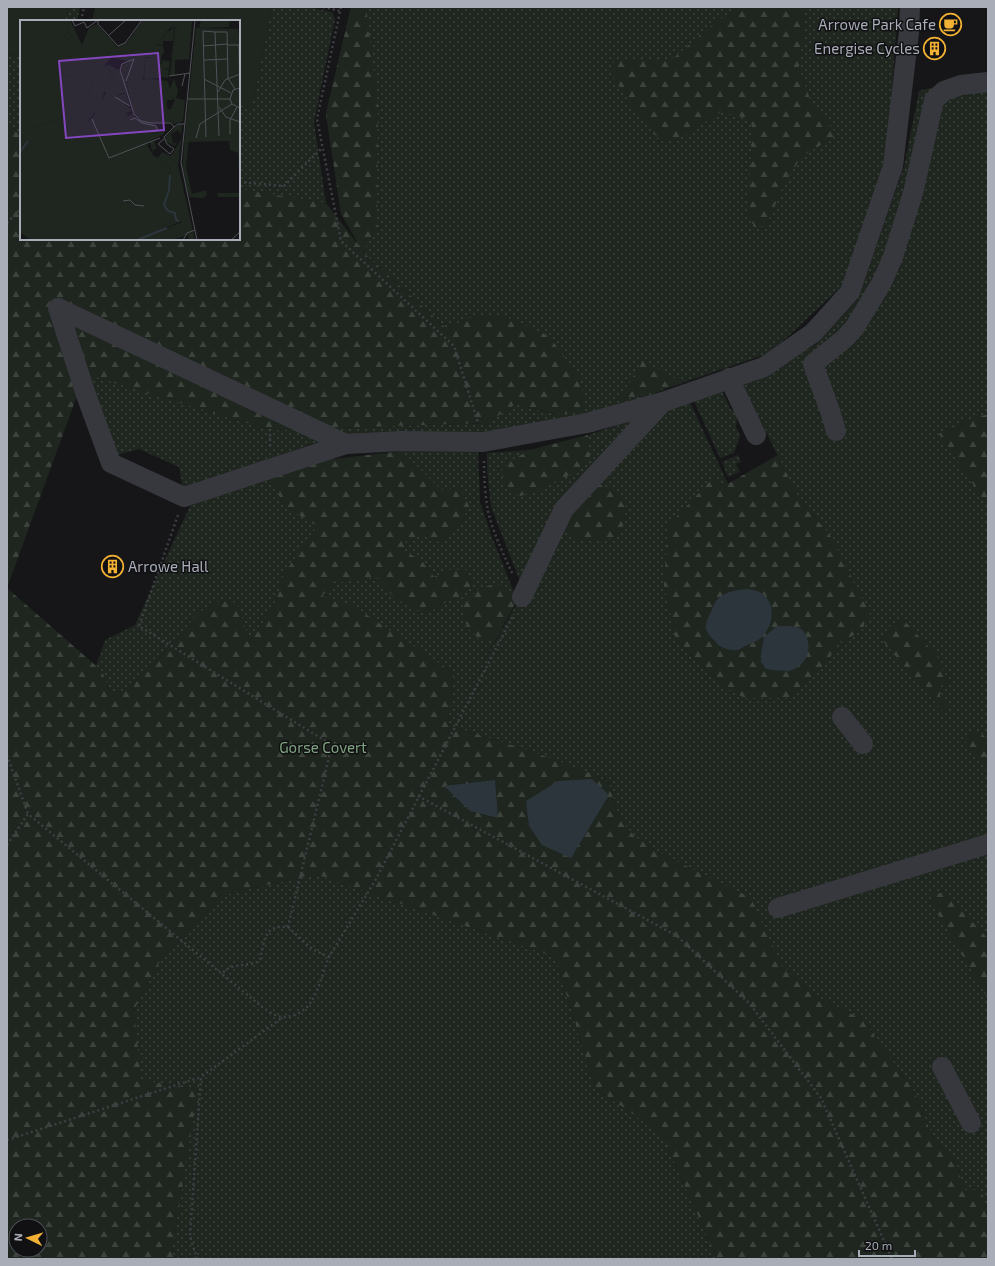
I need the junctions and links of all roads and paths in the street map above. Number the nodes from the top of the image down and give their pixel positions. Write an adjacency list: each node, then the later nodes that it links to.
1 (84, 7): 6 (path)
2 (323, 7): 5 (path)
3 (341, 7): 5 (path)
4 (910, 7): 12 (lane)
5 (340, 11): 8 (path)
6 (81, 20)
7 (988, 82): 15 (lane)
8 (323, 148): 9 (path); 17 (path)
9 (240, 182)
10 (20, 209): 11 (path)
11 (7, 224)
12 (728, 378): 13 (lane); 16 (lane)
13 (664, 402): 17 (lane); 21 (lane)
14 (259, 403): 18 (lane); 19 (path); 20 (lane)
15 (836, 431)
16 (756, 435)
17 (483, 442): 18 (lane); 21 (path)
18 (346, 444): 19 (lane)
19 (270, 469): 20 (lane)
20 (184, 497): 30 (path)
21 (522, 598): 25 (path)
22 (842, 717): 23 (lane)
23 (863, 744)
24 (7, 756): 26 (path)
25 (418, 796): 31 (path); 39 (path)
26 (28, 814): 28 (path); 32 (path)
27 (988, 844): 29 (lane)
28 (7, 845)
29 (778, 908)
30 (288, 927): 31 (path); 32 (path)
31 (329, 957): 33 (path)
32 (222, 973): 33 (path)
33 (283, 1017): 35 (path)
34 (942, 1067): 36 (lane)
35 (201, 1077): 37 (path); 38 (path)
36 (971, 1123)
37 (7, 1140)
38 (197, 1259)
39 (892, 1259)

